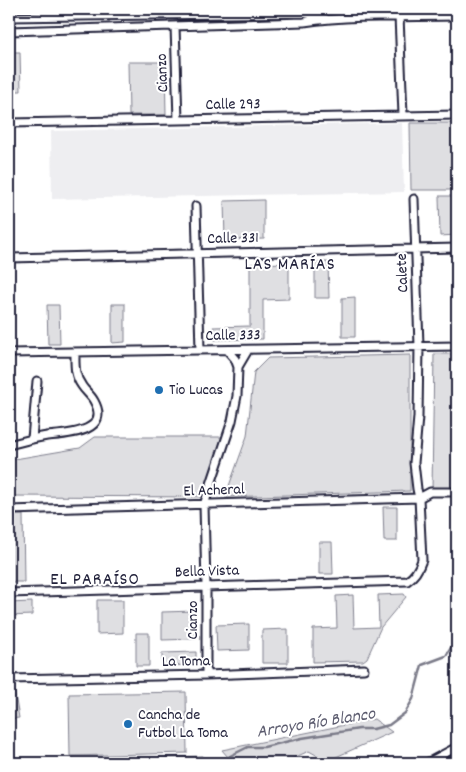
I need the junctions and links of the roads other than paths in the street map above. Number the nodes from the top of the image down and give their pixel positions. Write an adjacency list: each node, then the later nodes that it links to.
1 (303, 11): 4 (street); 5 (street); 6 (street)
2 (456, 14): 3 (street)
3 (399, 16): 5 (street); 10 (street)
4 (9, 17)
5 (327, 19): 6 (street)
6 (304, 22): 7 (street)
7 (175, 26): 8 (street); 11 (street, Cianzo)
8 (9, 31)
9 (457, 114): 10 (street, Calle 293)
10 (402, 116): 11 (street, Calle 293)
11 (178, 120): 12 (street, Calle 293)
12 (9, 123)
13 (414, 199): 16 (street, Calete)
14 (196, 206): 17 (street)
15 (457, 248): 16 (street, Calle 331)
16 (416, 249): 17 (street, Calle 331); 19 (street, Calete)
17 (198, 254): 18 (street, Calle 331); 21 (street)
18 (9, 258)
19 (419, 346): 20 (street, Calle 333); 23 (street, Calle 333); 31 (street, Calete)
20 (457, 346)
21 (200, 350): 22 (street, Calle 333); 24 (street, Calle 333)
22 (228, 350): 23 (street, Calle 333); 26 (street)
23 (248, 350): 26 (street)
24 (75, 352): 25 (street, Calle 333); 28 (street)
25 (9, 353)
26 (238, 367): 32 (street, Cianzo)
27 (38, 380): 28 (street)
28 (32, 439): 29 (street)
29 (9, 445)
30 (457, 492): 31 (street, El Acheral)
31 (420, 498): 32 (street, El Acheral); 34 (street, Bella Vista)
32 (204, 506): 33 (street, El Acheral); 34 (street, Cianzo)
33 (9, 510)
34 (206, 586): 35 (street, Bella Vista); 37 (street, Cianzo)
35 (9, 593)
36 (364, 669): 37 (street, La Toma)
37 (206, 675): 38 (street, La Toma)
38 (9, 679)
39 (457, 747): 40 (street)
40 (427, 763)

